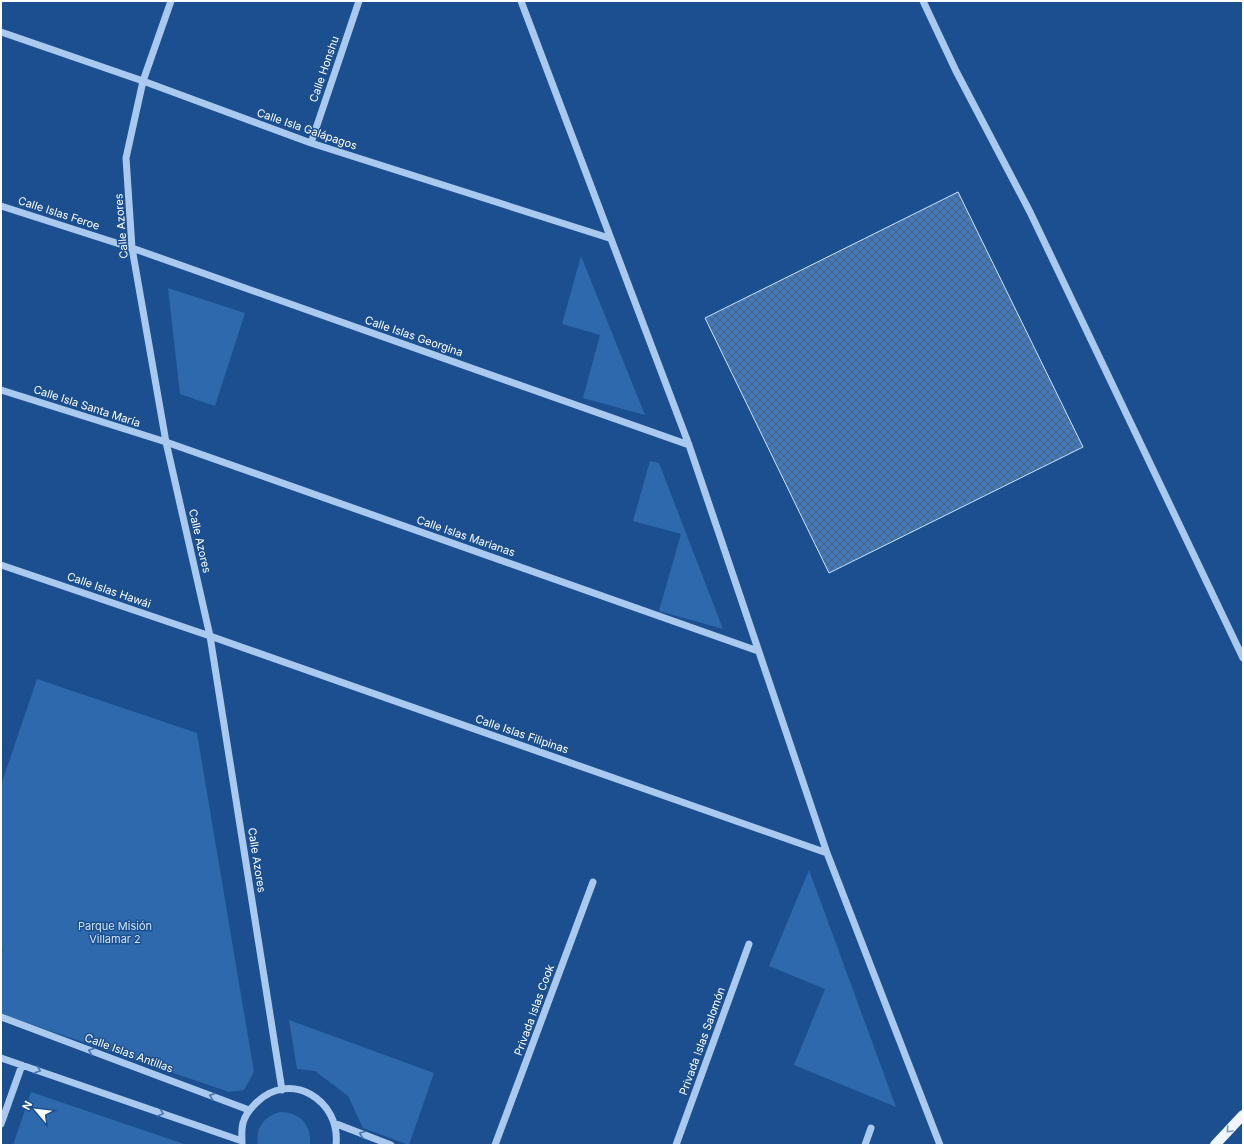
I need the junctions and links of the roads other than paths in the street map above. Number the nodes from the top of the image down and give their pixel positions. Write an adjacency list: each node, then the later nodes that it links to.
1 (171, 1): 6 (street, Calle Azores)
2 (358, 1): 7 (street, Calle Honshu)
3 (521, 1): 9 (street)
4 (923, 1): 17 (street)
5 (1, 32): 6 (street, Calle Isla Galápagos)
6 (143, 81): 7 (street, Calle Isla Galápagos); 10 (street, Calle Azores)
7 (311, 143): 9 (street, Calle Isla Galápagos)
8 (1, 206): 10 (street, Calle Islas Feroe)
9 (609, 238): 13 (street)
10 (132, 248): 12 (street, Calle Azores); 13 (street, Calle Islas Georgina)
11 (1, 390): 12 (street, Calle Isla Santa María)
12 (166, 442): 15 (street, Calle Azores); 16 (street, Calle Islas Marianas)
13 (689, 445): 16 (street)
14 (1, 565): 15 (street, Calle Islas Hawái)
15 (210, 636): 18 (street, Calle Islas Filipinas); 24 (street, Calle Azores)
16 (758, 651): 18 (street)
17 (1243, 658)
18 (827, 853): 36 (street)
19 (593, 882): 33 (street, Privada Islas Cook)
20 (750, 944): 34 (street, Privada Islas Salomón)
21 (1, 1017): 25 (street, Calle Islas Antillas, one-way to 21)
22 (1, 1058): 23 (street)
23 (22, 1065): 28 (street); 30 (street, one-way to 30)
24 (282, 1090): 25 (street); 27 (street)
25 (249, 1110): 30 (street)
26 (1243, 1115): 37 (main road, one-way to 37)
27 (334, 1123): 31 (street); 32 (street, one-way to 27)
28 (1, 1124)
29 (871, 1128): 35 (street)
30 (242, 1143)
31 (336, 1145)
32 (390, 1145)
33 (495, 1145)
34 (676, 1145)
35 (865, 1145)
36 (940, 1145)
37 (1215, 1145)

